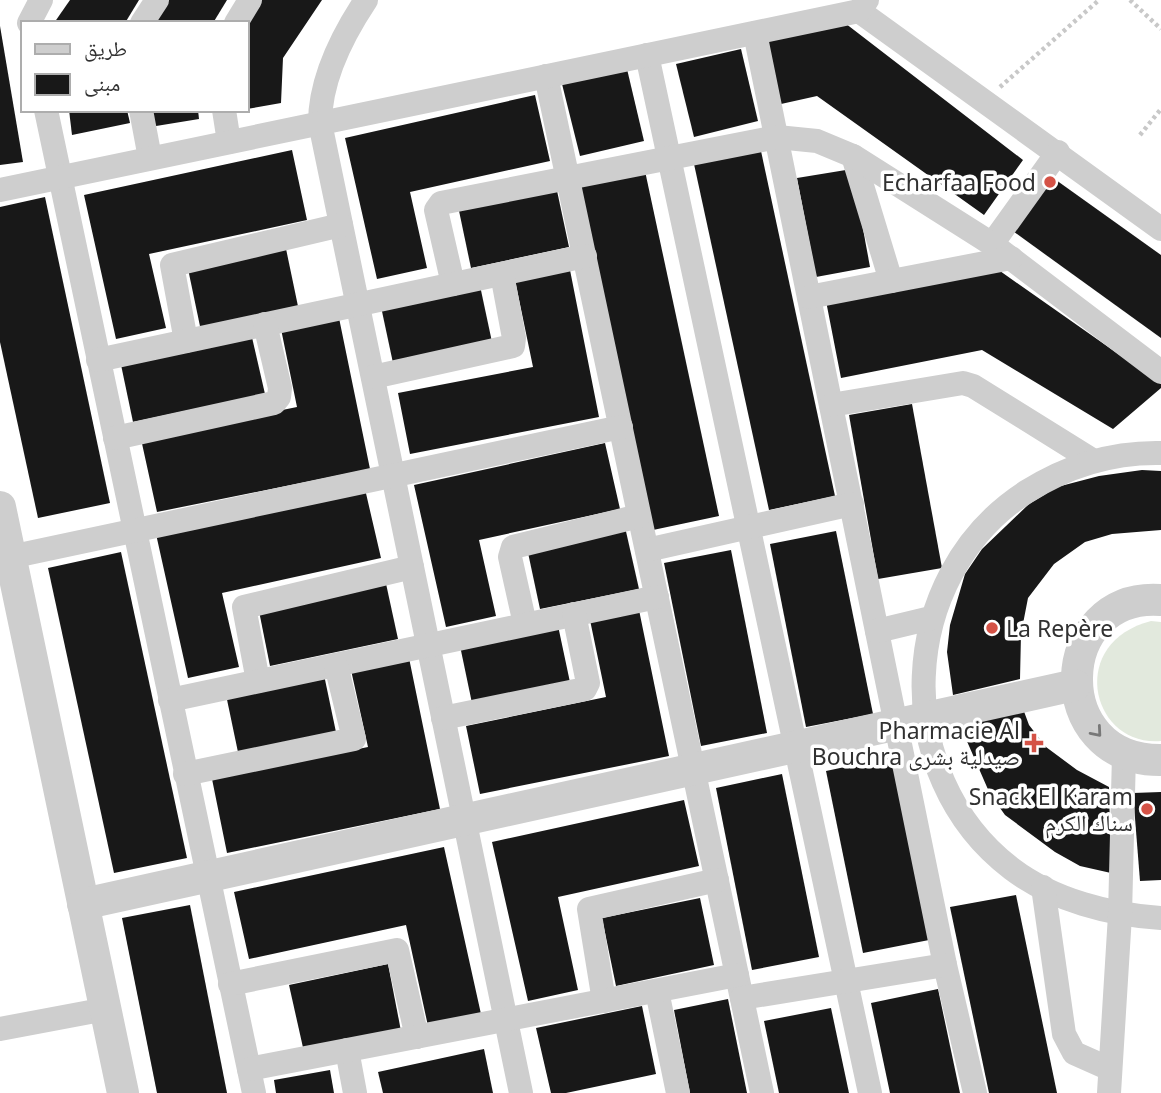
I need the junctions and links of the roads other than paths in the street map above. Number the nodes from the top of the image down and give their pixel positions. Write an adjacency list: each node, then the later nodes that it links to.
1 (41, 0): 7 (street)
2 (157, 0): 8 (street)
3 (250, 0): 9 (street)
4 (366, 0): 16 (street)
5 (816, 0): 6 (street)
6 (854, 9): 10 (street); 19 (street)
7 (30, 21)
8 (143, 21)
9 (237, 21)
10 (755, 33): 11 (street); 17 (street)
11 (646, 55): 12 (street); 21 (street)
12 (546, 76): 16 (street); 23 (street)
13 (46, 112): 24 (street)
14 (141, 112): 22 (street)
15 (223, 112): 18 (street)
16 (320, 123): 18 (street); 26 (street)
17 (776, 136): 20 (street); 21 (street); 33 (street)
18 (229, 142): 22 (street)
19 (1058, 152): 27 (street); 28 (street)
20 (853, 156): 28 (street); 31 (street)
21 (669, 157): 23 (street); 49 (street)
22 (150, 158): 24 (street)
23 (567, 176): 29 (street); 32 (street)
24 (60, 177): 25 (street); 37 (street)
25 (0, 190)
26 (341, 226): 34 (street); 36 (street)
27 (1161, 229)
28 (1001, 251): 31 (street); 38 (street)
29 (584, 256): 30 (street); 41 (street)
30 (502, 274): 32 (street); 39 (street)
31 (891, 281): 33 (street)
32 (453, 284): 34 (street)
33 (809, 297): 40 (street)
34 (358, 304): 35 (street); 39 (street)
35 (265, 324): 36 (street); 42 (street)
36 (186, 341): 37 (street)
37 (99, 359): 42 (street)
38 (1161, 372)
39 (373, 377): 45 (street)
40 (831, 405): 44 (street); 46 (street)
41 (621, 427): 45 (street); 48 (street)
42 (115, 438): 50 (street)
43 (1161, 453): 44 (street)
44 (1092, 460): 57 (street)
45 (393, 475): 50 (street); 53 (street)
46 (852, 504): 49 (street); 59 (street)
47 (0, 508): 52 (street)
48 (639, 516): 51 (street); 58 (street)
49 (748, 527): 51 (street); 67 (street)
50 (134, 530): 52 (street); 64 (street)
51 (646, 550): 54 (street)
52 (10, 557): 76 (street)
53 (412, 567): 60 (street); 62 (street)
54 (657, 597): 56 (street); 70 (street)
55 (1161, 600): 63 (street)
56 (574, 614): 58 (street); 65 (street)
57 (931, 618): 59 (street); 66 (street)
58 (525, 624): 60 (street)
59 (877, 631): 66 (street)
60 (428, 645): 61 (street); 65 (street)
61 (335, 665): 62 (street); 71 (street)
62 (258, 681): 64 (street)
63 (1075, 685): 66 (street); 68 (street, one-way to 68)
64 (170, 700): 71 (street)
65 (443, 718): 72 (street)
66 (910, 721): 67 (street); 75 (street); 79 (street)
67 (796, 747): 70 (street); 80 (street)
68 (1124, 754): 69 (street); 77 (street)
69 (1161, 760)
70 (693, 770): 72 (street); 74 (street)
71 (185, 774): 73 (street)
72 (464, 820): 73 (street); 86 (street)
73 (207, 877): 76 (street); 81 (street)
74 (717, 880): 82 (street); 84 (street)
75 (1043, 887): 77 (street); 91 (street)
76 (83, 904): 85 (street)
77 (1120, 915): 78 (street); 91 (street)
78 (1161, 918)
79 (944, 965): 80 (street); 98 (street)
80 (846, 981): 82 (street); 97 (street)
81 (230, 984): 88 (street); 90 (street)
82 (739, 987): 83 (street); 96 (street)
83 (657, 990): 84 (street); 95 (street)
84 (604, 1001): 86 (street)
85 (106, 1009): 87 (street); 92 (street)
86 (506, 1020): 88 (street); 94 (street)
87 (0, 1029)
88 (417, 1037): 89 (street)
89 (347, 1050): 90 (street); 93 (street)
90 (251, 1081)
91 (1110, 1081)
92 (123, 1093)
93 (355, 1093)
94 (521, 1093)
95 (678, 1093)
96 (762, 1093)
97 (870, 1093)
98 (975, 1093)

